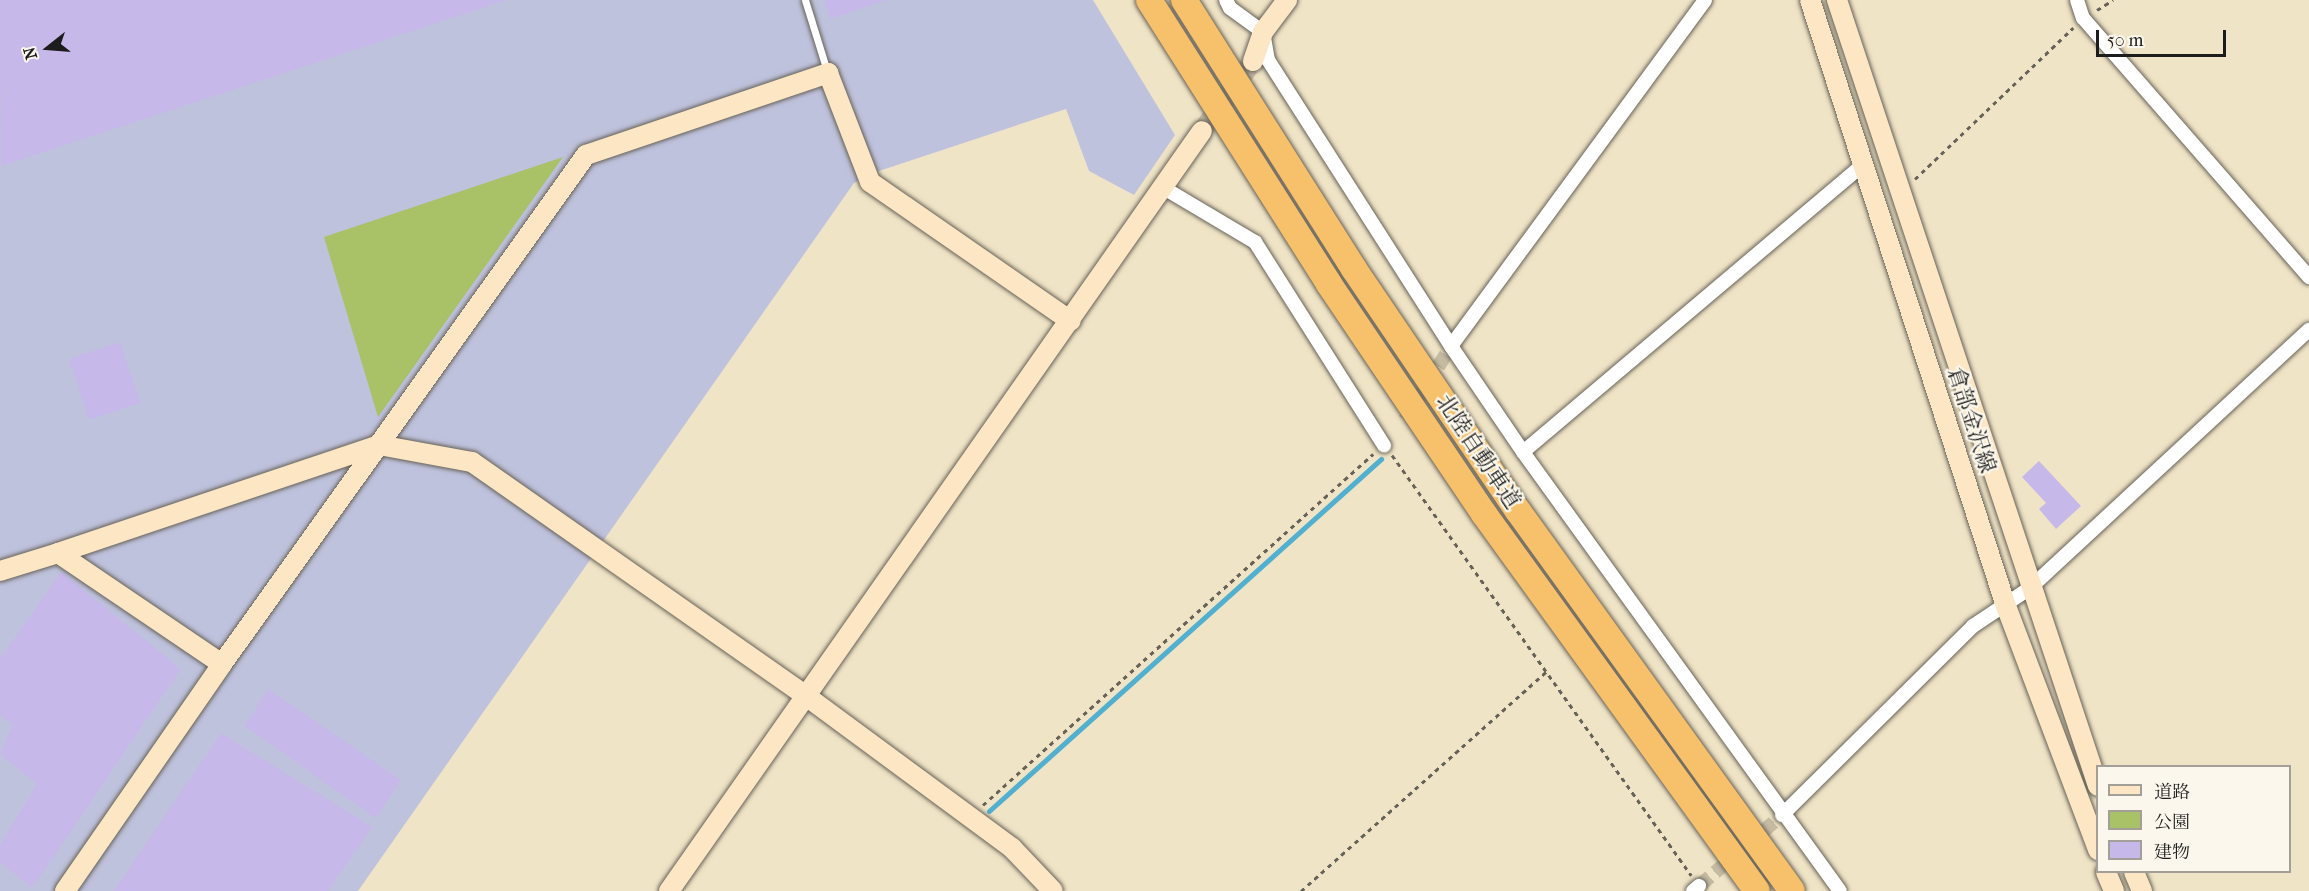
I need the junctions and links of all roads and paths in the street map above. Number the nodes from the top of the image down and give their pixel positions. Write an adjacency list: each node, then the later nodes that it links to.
1 (805, 0): 14 (lane)
2 (1149, 0): 44 (highway, 北陸自動車道)
3 (1184, 0): 45 (highway, 北陸自動車道)
4 (1226, 0): 12 (street)
5 (1287, 0): 12 (street)
6 (1706, 0): 22 (street)
7 (1810, 0): 16 (street, 倉部金沢線)
8 (1837, 0): 18 (street, 倉部金沢線)
9 (2077, 0): 11 (street)
10 (2114, 0): 11 (path)
11 (2083, 18): 18 (path); 19 (street)
12 (1263, 32): 13 (street); 22 (street)
13 (1253, 61)
14 (828, 73): 20 (street); 23 (street)
15 (1202, 131): 17 (street)
16 (1864, 164): 25 (street); 29 (street, 倉部金沢線)
17 (1164, 188): 20 (street); 24 (street)
18 (1901, 192): 28 (street, 倉部金沢線)
19 (2309, 277)
20 (1071, 321): 32 (street)
21 (2309, 330): 28 (street)
22 (1451, 346): 25 (street)
23 (379, 445): 26 (street); 30 (street); 32 (street)
24 (1383, 445): 31 (path); 35 (path)
25 (1523, 452): 34 (street)
26 (58, 552): 27 (street); 30 (street)
27 (0, 571)
28 (2030, 588): 29 (street); 33 (street, 倉部金沢線)
29 (2006, 606): 34 (street); 36 (street, 倉部金沢線)
30 (222, 664): 40 (street)
31 (1546, 672): 39 (path); 43 (path)
32 (806, 696): 35 (street); 41 (street)
33 (2096, 783)
34 (1782, 815): 46 (street)
35 (969, 818): 42 (street)
36 (2096, 847)
37 (2106, 873): 47 (street)
38 (2134, 873): 48 (street)
39 (1696, 888)
40 (65, 891)
41 (669, 891)
42 (1053, 891)
43 (1301, 891)
44 (1756, 891)
45 (1792, 891)
46 (1839, 891)
47 (2114, 891)
48 (2142, 891)

